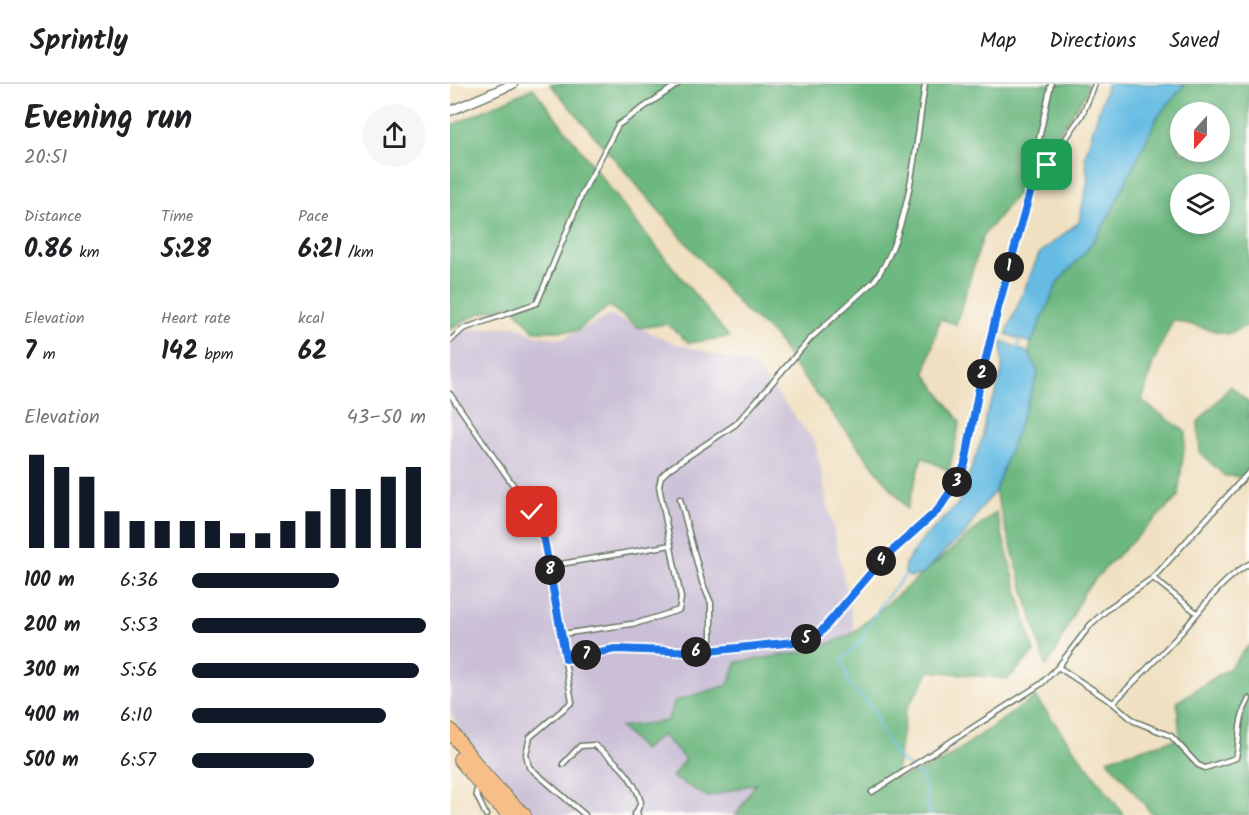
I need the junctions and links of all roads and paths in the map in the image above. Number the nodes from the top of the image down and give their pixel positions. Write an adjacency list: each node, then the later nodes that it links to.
1 (513, 84): 6 (street)
2 (678, 84): 8 (lane)
3 (925, 84): 12 (lane)
4 (1051, 84): 7 (lane)
5 (1095, 84): 7 (lane)
6 (450, 111)
7 (1031, 189): 18 (lane)
8 (450, 341)
9 (450, 394): 14 (lane)
10 (1249, 472): 15 (lane)
11 (680, 499): 18 (lane)
12 (671, 545): 14 (lane); 17 (lane)
13 (1249, 564): 16 (lane)
14 (549, 566): 17 (lane)
15 (1153, 578): 16 (lane); 20 (lane)
16 (1197, 613): 22 (lane)
17 (562, 634): 19 (lane)
18 (705, 651): 19 (lane)
19 (566, 659): 32 (lane)
20 (1058, 667): 22 (lane); 27 (lane)
21 (1249, 699): 22 (lane)
22 (1113, 703)
23 (450, 730): 31 (highway)
24 (450, 745): 26 (highway)
25 (562, 764): 28 (lane)
26 (479, 784): 29 (lane); 30 (highway)
27 (872, 792)
28 (636, 814)
29 (486, 815)
30 (510, 815)
31 (524, 815)
32 (585, 815)

